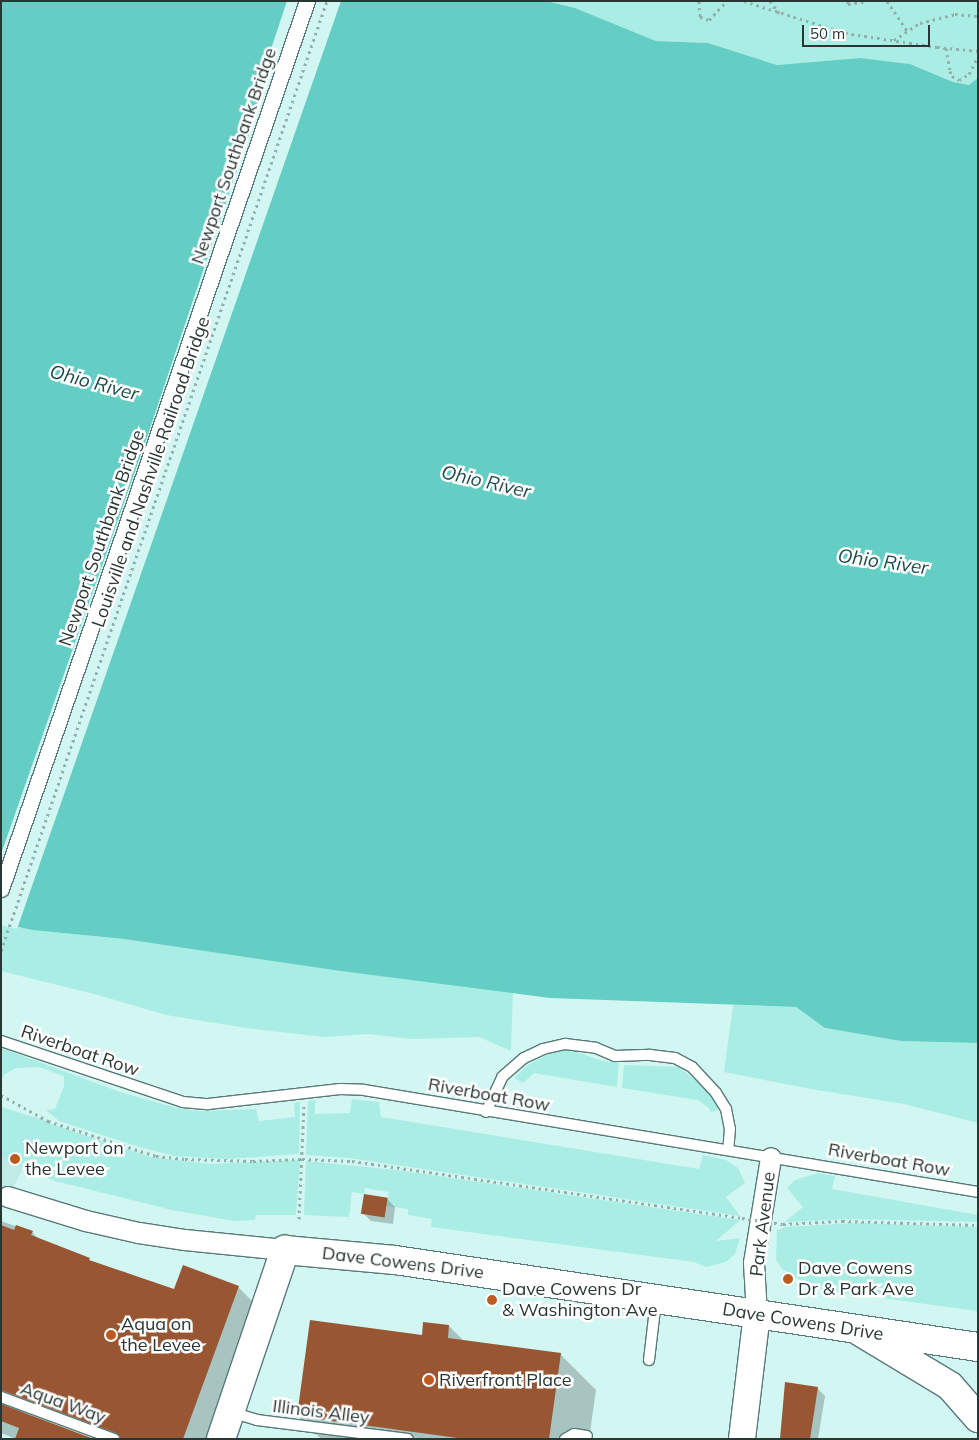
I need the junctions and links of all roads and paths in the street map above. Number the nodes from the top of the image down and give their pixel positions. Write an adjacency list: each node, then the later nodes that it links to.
1 (307, 1): 17 (street, Newport Southbank Bridge)
2 (327, 1): 18 (path, Louisville and Nashville Railroad Bridge)
3 (699, 1): 4 (path)
4 (727, 1)
5 (744, 1): 10 (path)
6 (770, 1): 10 (path)
7 (848, 1): 8 (path)
8 (866, 1)
9 (887, 1): 12 (path)
10 (780, 14): 13 (path)
11 (978, 16): 12 (path)
12 (907, 31): 13 (path)
13 (893, 40): 14 (path)
14 (946, 48): 15 (path); 16 (path)
15 (978, 50)
16 (978, 56)
17 (1, 889)
18 (1, 951)
19 (1, 1041): 20 (lane, Riverboat Row)
20 (304, 1093): 22 (lane, Riverboat Row); 25 (path)
21 (1, 1095): 25 (path)
22 (486, 1112): 23 (lane, Riverboat Row); 23 (lane)
23 (728, 1150): 24 (lane, Riverboat Row)
24 (771, 1158): 26 (lane, Riverboat Row); 32 (street, Park Avenue)
25 (302, 1159): 28 (path); 29 (path, bridge)
26 (978, 1192)
27 (5, 1197): 30 (street, Dave Cowens Drive)
28 (299, 1219)
29 (978, 1225)
30 (285, 1250): 31 (main road, Dave Cowens Drive); 37 (main road)
31 (656, 1299): 32 (main road, Dave Cowens Drive); 35 (lane)
32 (757, 1314): 33 (main road, Dave Cowens Drive); 45 (street, Park Avenue)
33 (859, 1330): 34 (main road, Dave Cowens Drive); 38 (main road)
34 (978, 1347)
35 (649, 1360)
36 (1, 1397): 41 (lane, Aqua Way)
37 (230, 1412): 39 (lane, Illinois Alley); 42 (main road)
38 (978, 1418)
39 (338, 1434): 43 (lane, Illinois Alley)
40 (588, 1436): 44 (lane)
41 (114, 1439)
42 (221, 1439)
43 (408, 1439)
44 (565, 1439)
45 (742, 1439)

